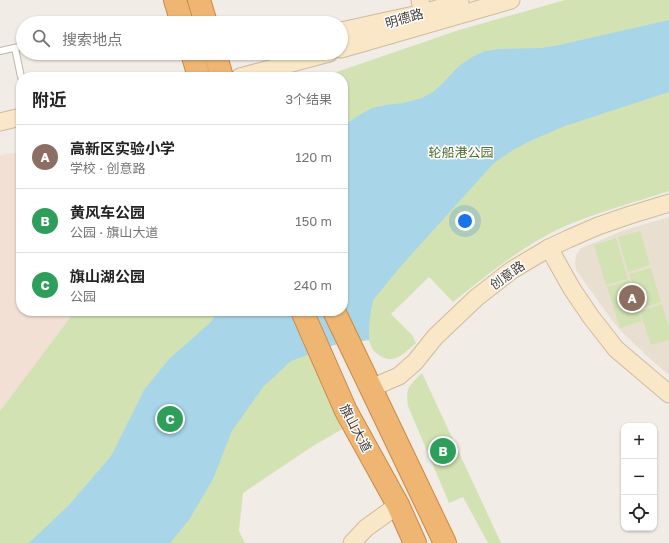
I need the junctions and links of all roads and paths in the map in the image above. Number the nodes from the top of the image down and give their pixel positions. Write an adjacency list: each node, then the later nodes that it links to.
1 (175, 0): 5 (highway)
2 (468, 0): 4 (street, 明德路)
3 (510, 0): 8 (street)
4 (421, 6): 6 (street); 7 (street, 明德路)
5 (180, 16)
6 (348, 28)
7 (348, 34)
8 (348, 47)
9 (15, 48): 10 (lane); 11 (lane)
10 (0, 51)
11 (16, 53)
12 (17, 60): 16 (lane)
13 (201, 60): 17 (highway)
14 (261, 60): 17 (street)
15 (304, 60): 17 (street); 18 (street)
16 (20, 72)
17 (216, 72)
18 (287, 72)
19 (16, 118): 20 (street)
20 (0, 122)
21 (16, 129): 22 (street)
22 (0, 132)
23 (669, 203): 24 (street, 创意路)
24 (549, 248): 27 (street, 创意路); 28 (street)
25 (304, 316): 29 (highway, 旗山大道)
26 (336, 316): 27 (highway)
27 (371, 388): 32 (highway)
28 (669, 394)
29 (398, 505): 30 (street); 31 (highway, 旗山大道)
30 (352, 543)
31 (415, 543)
32 (444, 543)

